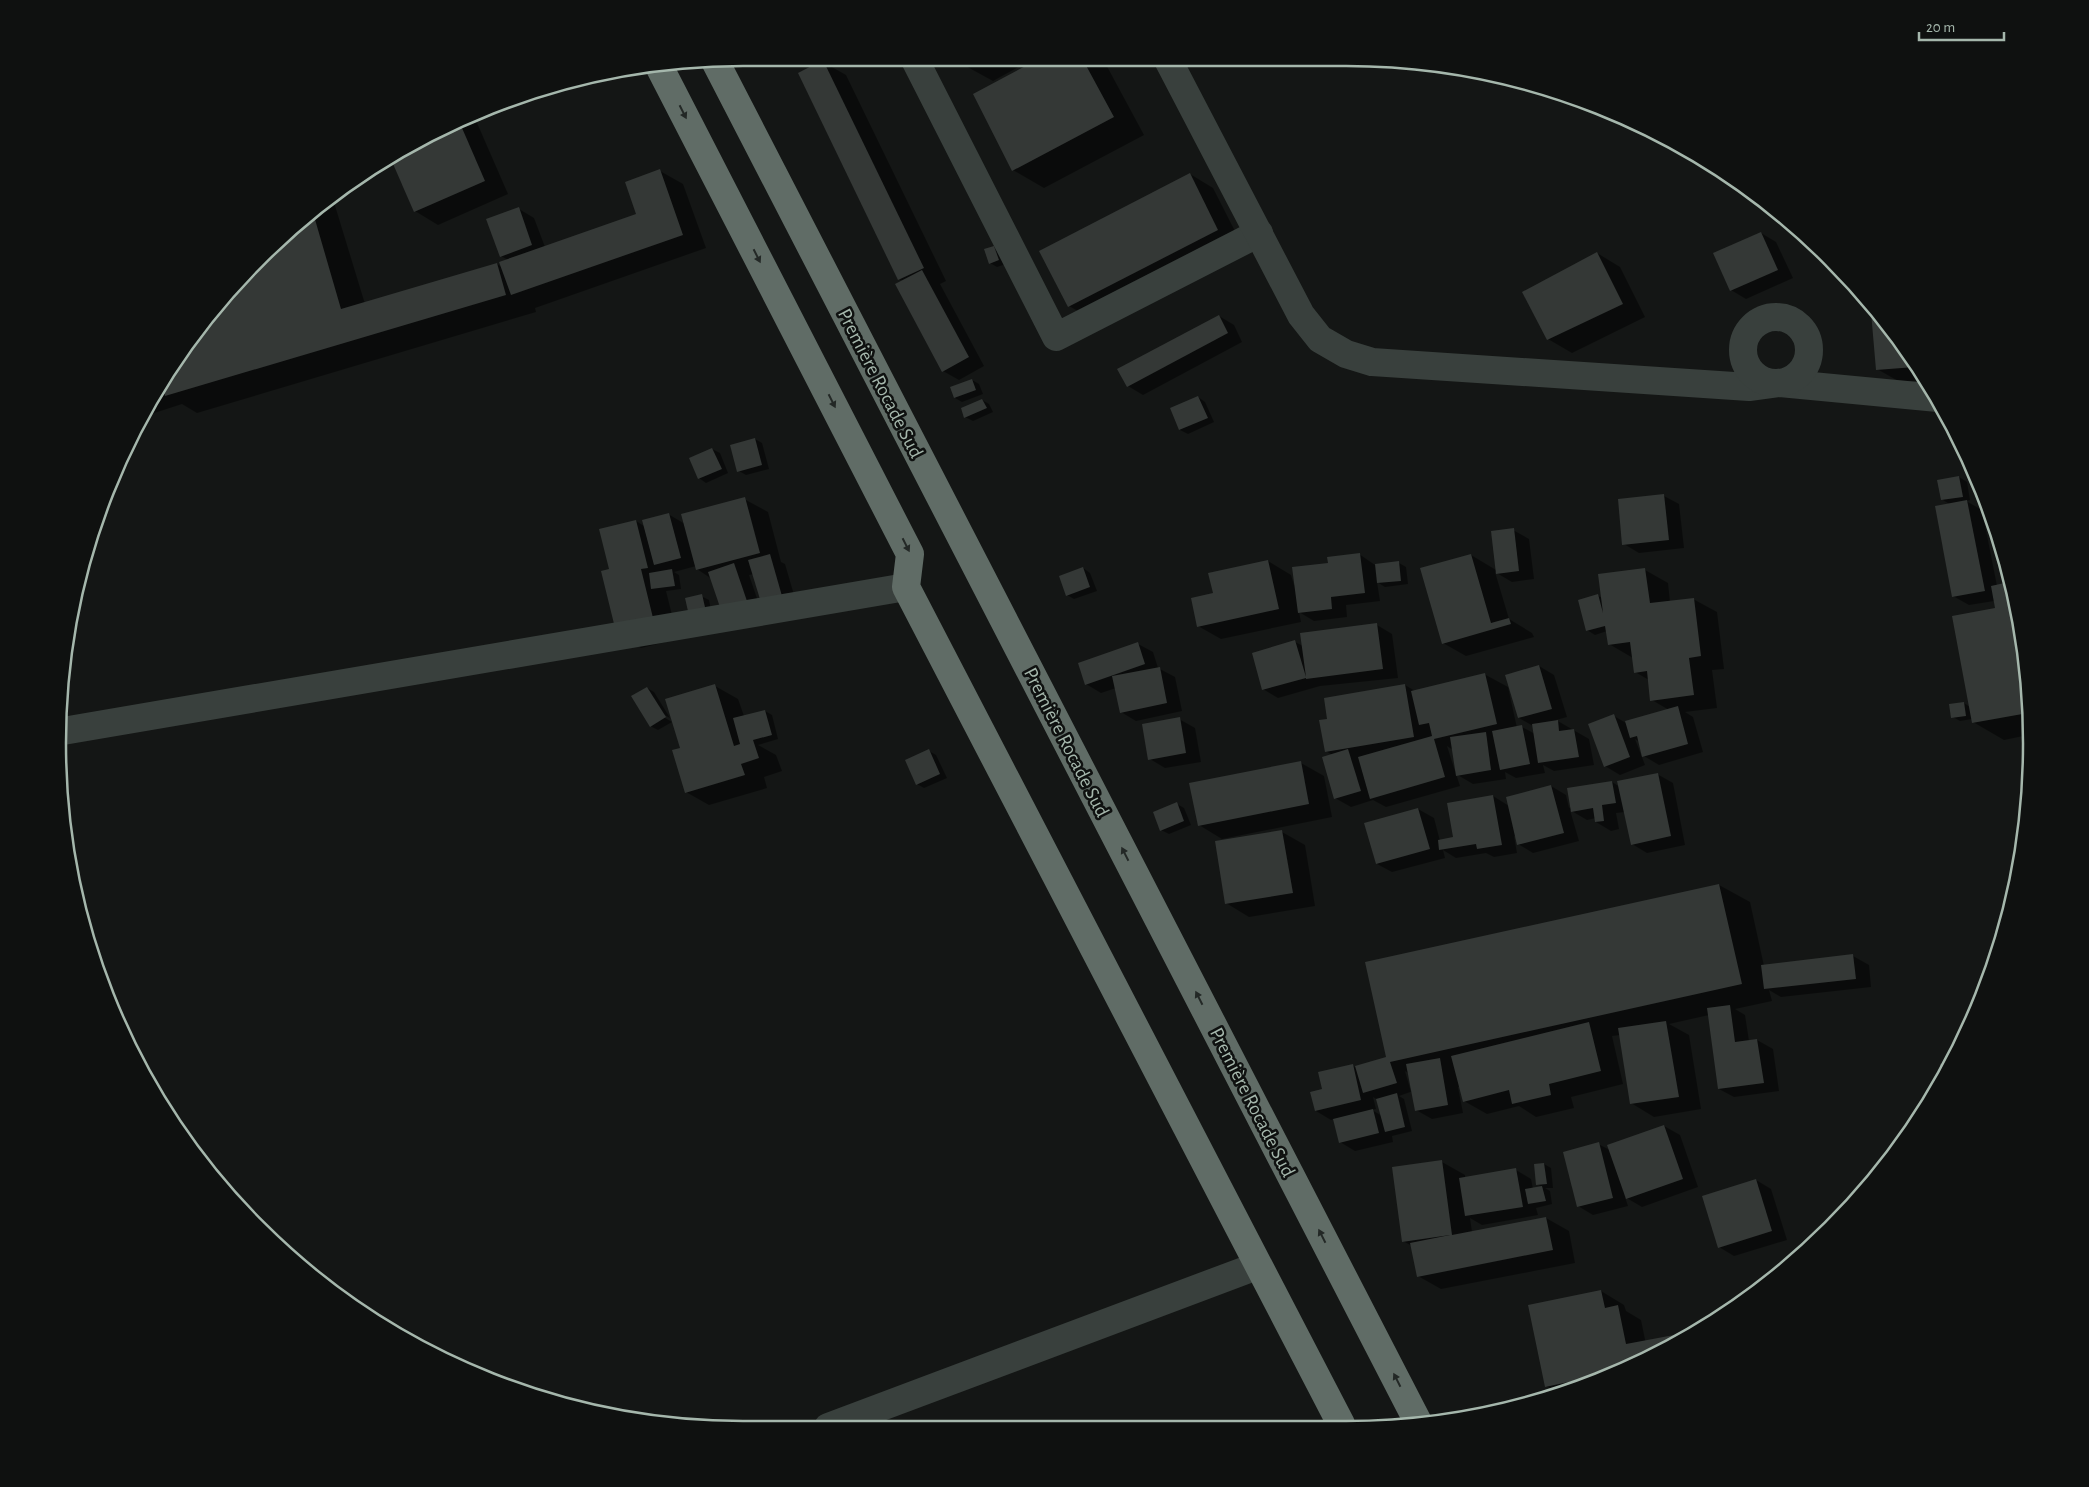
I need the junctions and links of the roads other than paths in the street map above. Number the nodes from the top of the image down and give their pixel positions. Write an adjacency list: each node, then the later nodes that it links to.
1 (918, 66): 5 (street)
2 (1171, 66): 5 (street)
3 (718, 67): 10 (highway, Première Rocade Sud, one-way to 3)
4 (662, 71): 7 (highway, one-way to 7)
5 (1259, 233): 6 (street)
6 (1927, 397)
7 (906, 587): 8 (street); 9 (highway)
8 (67, 730)
9 (1257, 1266): 11 (street); 12 (highway)
10 (1415, 1417)
11 (844, 1421)
12 (1339, 1421)

